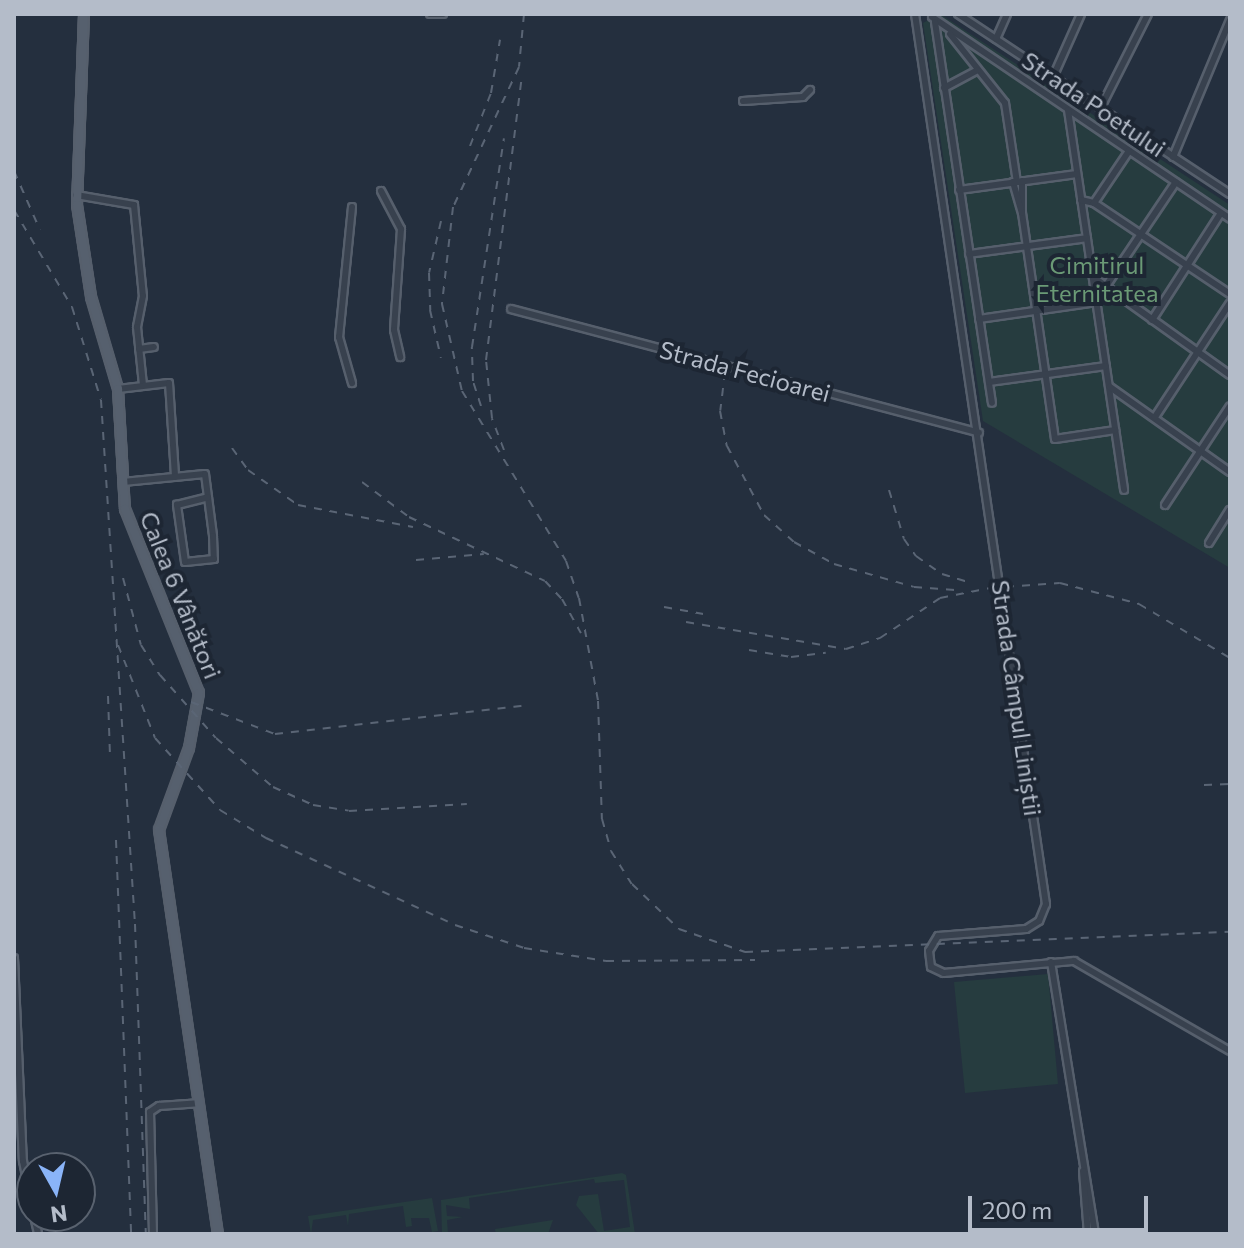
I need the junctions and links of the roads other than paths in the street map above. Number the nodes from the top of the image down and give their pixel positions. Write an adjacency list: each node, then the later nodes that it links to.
1 (84, 14): 27 (main road, Calea 6 Vânători)
2 (430, 14): 3 (street)
3 (443, 14)
4 (958, 14): 11 (street, Strada Poetului)
5 (1007, 14): 11 (street)
6 (1081, 14): 13 (street)
7 (1148, 14): 17 (street)
8 (916, 15): 64 (street, Strada Câmpul Liniștii)
9 (1230, 20): 20 (street)
10 (948, 31): 12 (street); 14 (street); 18 (street)
11 (996, 39): 13 (street, Strada Poetului)
12 (978, 70): 14 (street); 22 (street)
13 (1053, 77): 17 (street, Strada Poetului)
14 (944, 88): 24 (street)
15 (810, 90): 16 (street)
16 (743, 101)
17 (1100, 109): 20 (street, Strada Poetului)
18 (1068, 110): 19 (street); 21 (street)
19 (1129, 151): 23 (street); 29 (street)
20 (1173, 157): 26 (street, Strada Poetului)
21 (1077, 174): 22 (street); 28 (street)
22 (1017, 182): 24 (street); 31 (street); 31 (street)
23 (1176, 182): 32 (street); 34 (street)
24 (959, 190): 37 (street)
25 (381, 191): 51 (street)
26 (1230, 194)
27 (76, 195): 49 (street); 59 (main road, Calea 6 Vânători)
28 (1081, 200): 29 (street); 35 (street)
29 (1094, 203): 34 (street)
30 (352, 207): 56 (street)
31 (1022, 213): 36 (street)
32 (1221, 213): 33 (street); 38 (street)
33 (1230, 219)
34 (1140, 235): 38 (street); 40 (street)
35 (1087, 238): 36 (street); 39 (street)
36 (1026, 245): 37 (street); 45 (street)
37 (969, 254): 46 (street)
38 (1188, 267): 41 (street); 47 (street)
39 (1093, 277): 40 (street); 42 (street)
40 (1106, 286): 47 (street)
41 (1230, 294)
42 (1097, 302): 45 (street); 52 (street)
43 (1230, 303): 50 (street)
44 (511, 309): 64 (street, Strada Fecioarei)
45 (1036, 310): 46 (street); 53 (street)
46 (979, 319): 55 (street)
47 (1152, 320): 50 (street)
48 (154, 347): 49 (street)
49 (139, 349): 57 (street)
50 (1199, 353): 54 (street); 62 (street)
51 (400, 357)
52 (1106, 366): 53 (street); 58 (street)
53 (1046, 374): 55 (street); 63 (street)
54 (1230, 375)
55 (989, 382): 60 (street)
56 (352, 383)
57 (143, 385): 59 (street); 67 (street)
58 (1110, 387): 62 (street); 63 (street)
59 (118, 389): 68 (main road, Calea 6 Vânători)
60 (992, 403)
61 (1230, 406): 65 (street)
62 (1155, 417): 65 (street)
63 (1115, 430): 69 (street)
64 (979, 433): 75 (street, Strada Câmpul Liniștii)
65 (1201, 451): 66 (street); 71 (street)
66 (1230, 472)
67 (175, 477): 68 (street); 70 (street)
68 (123, 482): 78 (main road, Calea 6 Vânători)
69 (1124, 490)
70 (208, 497): 70 (street)
71 (1165, 505)
72 (1230, 510): 73 (street)
73 (1209, 543)
74 (14, 958): 76 (street)
75 (1051, 962): 77 (street); 80 (street)
76 (15, 1021): 79 (street)
77 (1230, 1051)
78 (198, 1103): 81 (street); 82 (main road, Calea 6 Vânători)
79 (22, 1152)
80 (1082, 1159): 83 (street); 84 (street)
81 (153, 1234)
82 (218, 1234)
83 (1088, 1234)
84 (1095, 1234)

